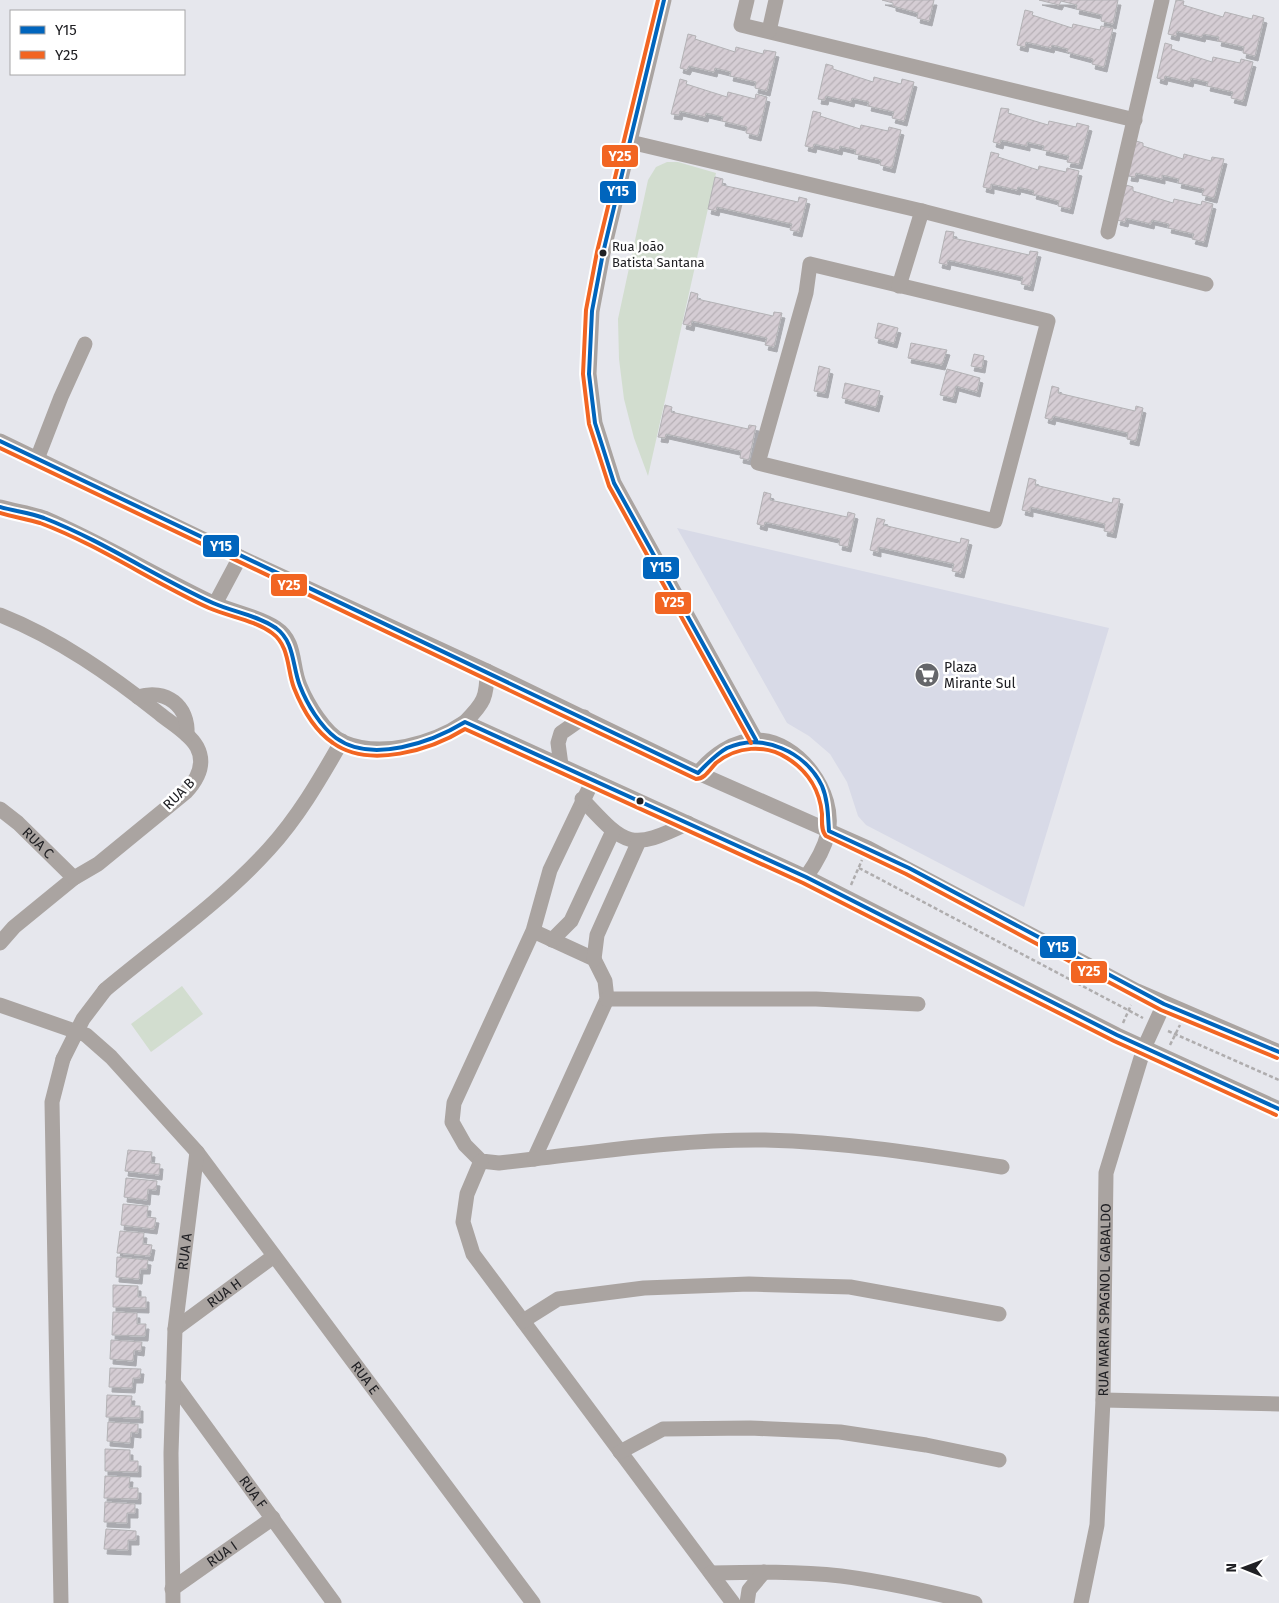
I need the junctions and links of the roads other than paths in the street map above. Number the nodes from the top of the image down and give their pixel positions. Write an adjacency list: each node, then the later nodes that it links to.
1 (664, 0): 7 (street)
2 (748, 0): 5 (street)
3 (776, 0): 5 (street)
4 (1162, 0): 6 (street)
5 (770, 32): 6 (street)
6 (1134, 120): 9 (street)
7 (630, 142): 8 (street); 22 (street)
8 (922, 211): 10 (street); 11 (street)
9 (1108, 232)
10 (1206, 284)
11 (899, 286): 11 (street)
12 (85, 344): 14 (street)
13 (0, 442): 14 (street)
14 (37, 459): 16 (street)
15 (0, 507): 17 (street)
16 (240, 556): 17 (street); 19 (street)
17 (215, 604): 23 (street)
18 (0, 615): 34 (street, RUA B)
19 (487, 671): 20 (street); 21 (street)
20 (584, 717): 24 (street); 25 (street)
21 (465, 722): 23 (street); 24 (street)
22 (756, 740): 25 (street); 31 (street)
23 (342, 742): 63 (street, bridge)
24 (561, 765): 26 (street)
25 (698, 773): 31 (street)
26 (592, 780): 27 (street); 29 (street)
27 (582, 799): 30 (street); 35 (street)
28 (0, 809): 34 (street, RUA C)
29 (688, 823): 32 (street); 33 (street)
30 (613, 831): 32 (street); 36 (street)
31 (829, 831): 33 (street); 41 (street)
32 (639, 841): 38 (street)
33 (806, 877): 43 (street)
34 (74, 878): 37 (street, RUA B)
35 (533, 931): 36 (street); 48 (street)
36 (552, 940): 38 (street)
37 (0, 943)
38 (594, 960): 39 (street)
39 (607, 999): 40 (street); 47 (street)
40 (918, 1004)
41 (1164, 1004): 43 (street, RUA MARIA SPAGNOL GABALDO); 44 (street)
42 (0, 1005): 46 (street)
43 (1144, 1048): 45 (street); 55 (street, RUA MARIA SPAGNOL GABALDO)
44 (1279, 1052)
45 (1279, 1109)
46 (197, 1152): 50 (street, RUA E); 53 (street, RUA A)
47 (534, 1159): 48 (street); 49 (street)
48 (481, 1161): 52 (street)
49 (1002, 1167)
50 (274, 1256): 53 (street, RUA H); 65 (street, RUA E)
51 (1000, 1314): 52 (street)
52 (523, 1321): 57 (street)
53 (175, 1329): 54 (street, RUA A)
54 (173, 1382): 59 (street, RUA F); 62 (street, RUA A)
55 (1103, 1400): 56 (street); 69 (street, RUA MARIA SPAGNOL GABALDO)
56 (1279, 1404)
57 (620, 1452): 58 (street); 61 (street)
58 (999, 1460)
59 (272, 1518): 62 (street, RUA I); 64 (street, RUA F)
60 (764, 1572): 61 (street); 67 (street); 68 (street)
61 (711, 1573): 66 (street)
62 (172, 1596)
63 (61, 1603)
64 (334, 1603)
65 (533, 1603)
66 (733, 1603)
67 (747, 1603)
68 (976, 1603)
69 (1081, 1603)

